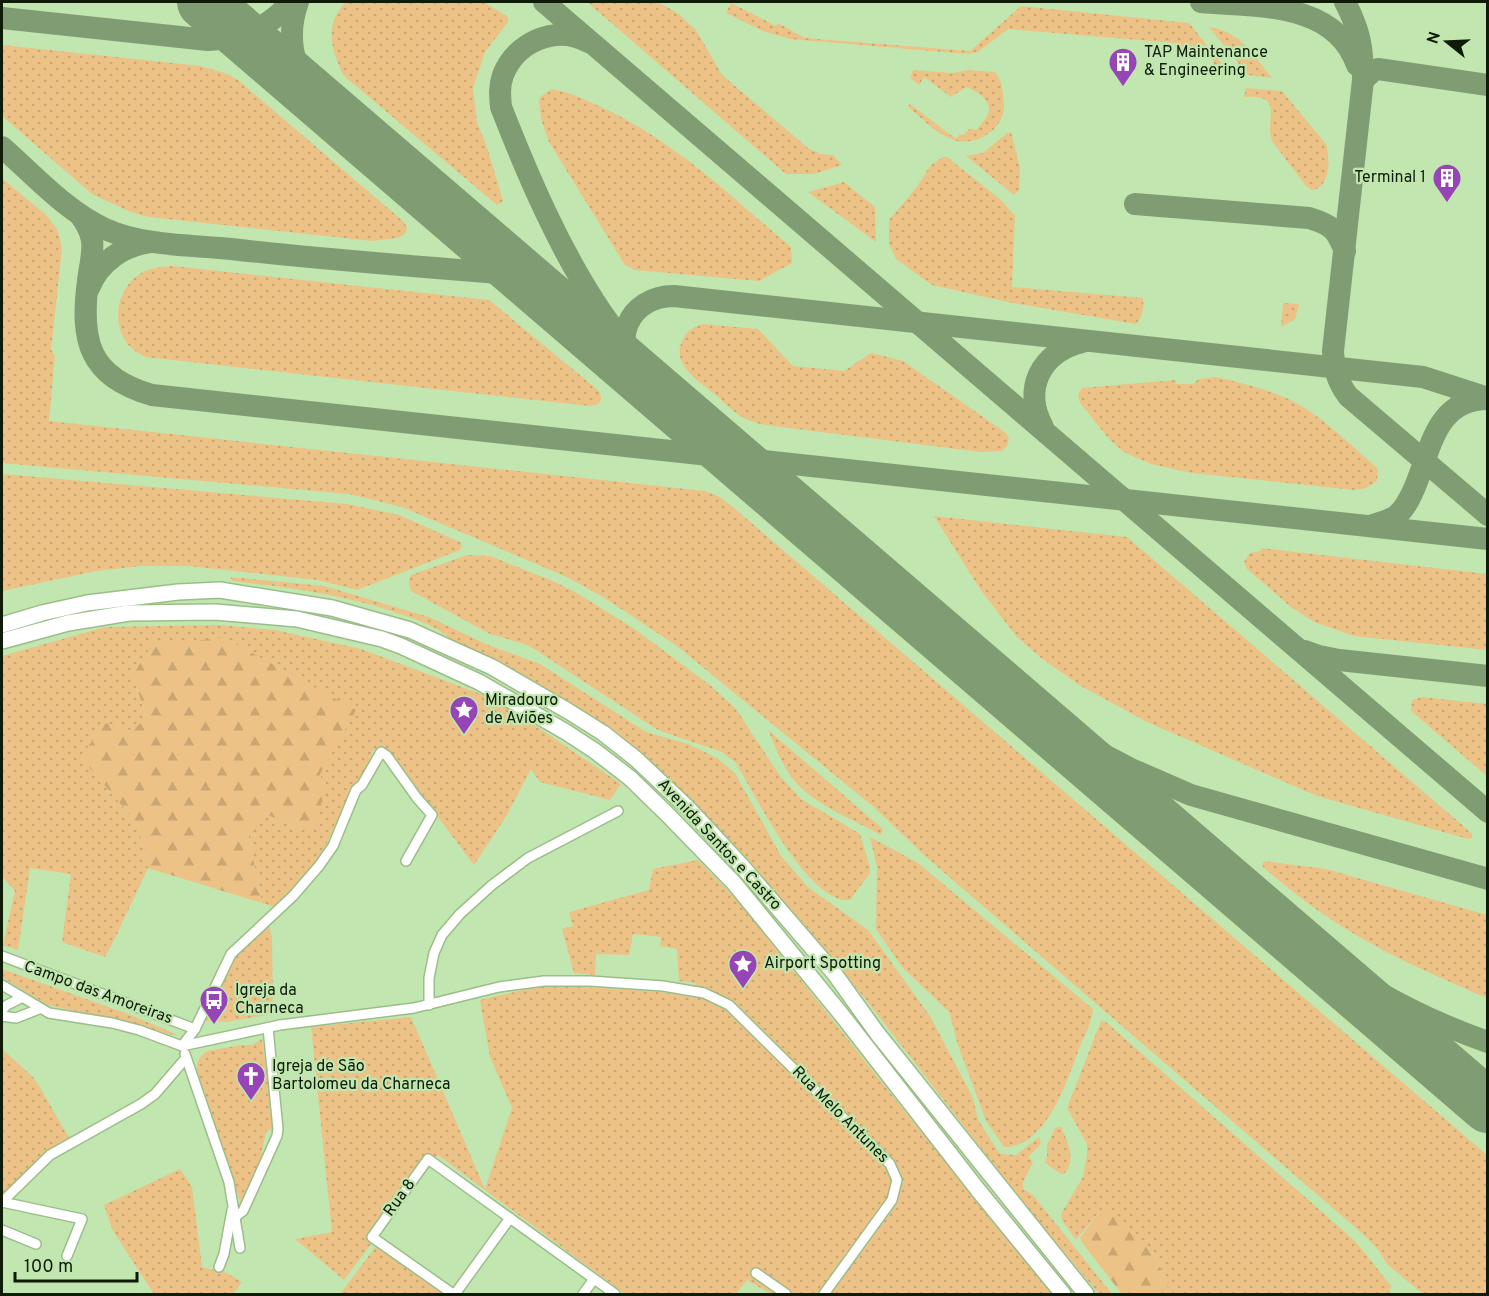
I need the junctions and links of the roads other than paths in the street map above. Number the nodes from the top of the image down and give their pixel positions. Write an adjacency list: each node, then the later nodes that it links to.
1 (2, 625): 33 (main road, Avenida Santos e Castro)
2 (2, 641): 32 (main road, Avenida Santos e Castro)
3 (618, 811): 8 (street)
4 (406, 861): 13 (street)
5 (2, 956): 13 (street, Campo das Amoreiras)
6 (2, 986): 7 (street, Campo das Amoreiras)
7 (21, 998): 9 (street, Campo das Amoreiras); 10 (street, Campo das Amoreiras)
8 (429, 1005): 12 (street); 31 (street, Rua Melo Antunes)
9 (39, 1009): 11 (street, Campo das Amoreiras); 14 (street, Campo das Amoreiras)
10 (2, 1010)
11 (2, 1016)
12 (268, 1028): 14 (street); 18 (street)
13 (195, 1029): 14 (street)
14 (182, 1046): 15 (street)
15 (186, 1058): 16 (street); 17 (street)
16 (2, 1202): 23 (street)
17 (234, 1202): 18 (street); 24 (street)
18 (235, 1216): 22 (street)
19 (510, 1218): 26 (street); 27 (street); 27 (street, Rua 8)
20 (2, 1230): 21 (street)
21 (36, 1244)
22 (240, 1248)
23 (67, 1256)
24 (219, 1267)
25 (756, 1273): 30 (street)
26 (594, 1279): 28 (street); 29 (street)
27 (454, 1294)
28 (583, 1294)
29 (615, 1294)
30 (786, 1294)
31 (824, 1294)
32 (1063, 1294)
33 (1086, 1294)

